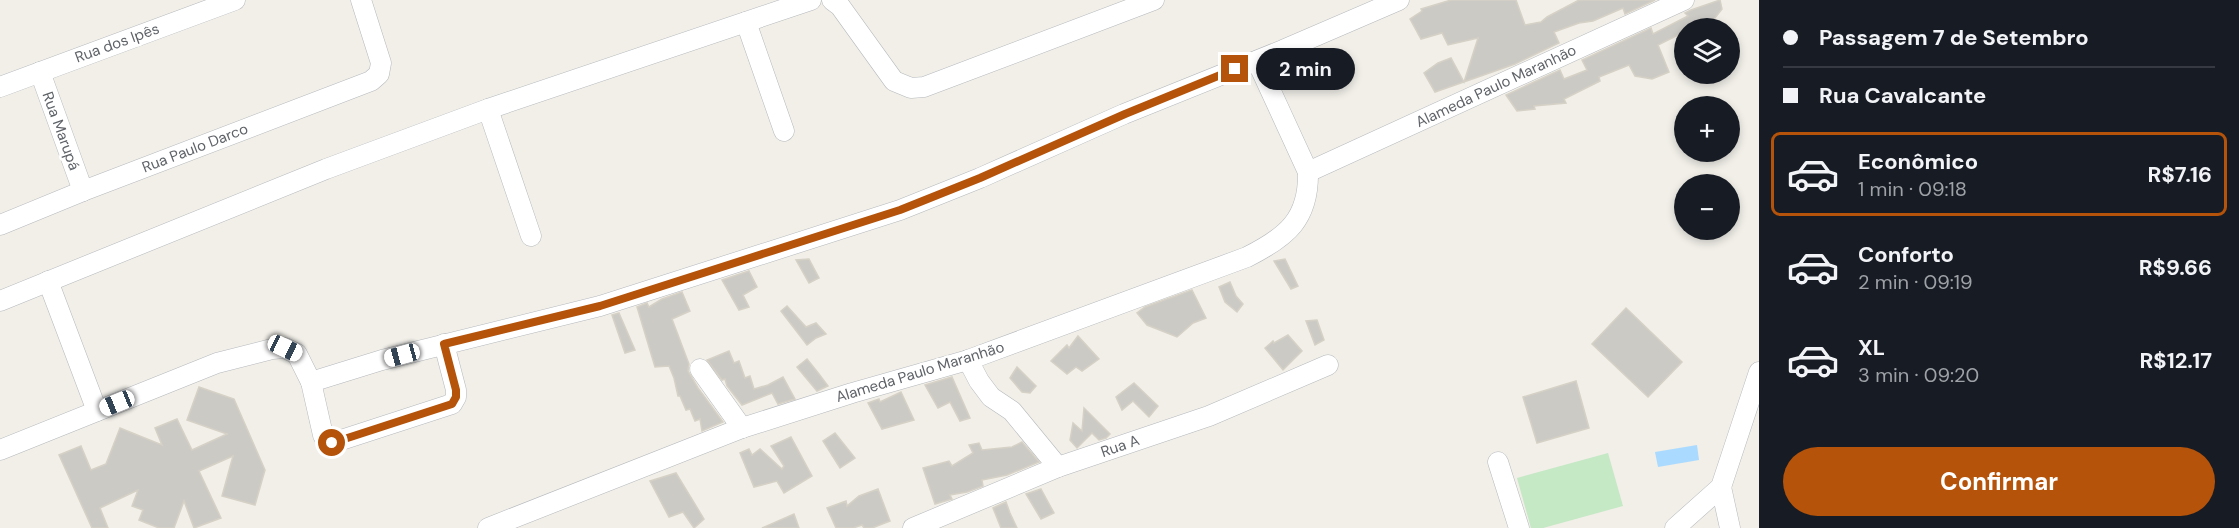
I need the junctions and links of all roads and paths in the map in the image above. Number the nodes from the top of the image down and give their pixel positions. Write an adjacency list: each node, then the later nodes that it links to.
1 (361, 0): 15 (street, Rua Paulo Darco)
2 (811, 0): 8 (street)
3 (832, 0): 4 (street)
4 (1154, 0)
5 (1399, 0): 9 (street)
6 (1684, 0): 14 (street, Alameda Paulo Maranhão)
7 (230, 1): 10 (street, Rua dos Ipês)
8 (746, 22): 12 (street); 13 (street)
9 (1257, 60): 14 (street); 20 (street)
10 (40, 72): 11 (street, Rua dos Ipês); 15 (street, Rua Marupá)
11 (0, 87)
12 (488, 109): 17 (street); 18 (street)
13 (784, 131)
14 (1308, 172): 21 (street, Alameda Paulo Maranhão)
15 (83, 191): 16 (street, Rua Paulo Darco)
16 (0, 225)
17 (531, 236)
18 (48, 281): 19 (street); 26 (street)
19 (0, 301)
20 (444, 344): 25 (street); 25 (street)
21 (968, 360): 27 (street, Alameda Paulo Maranhão); 30 (street)
22 (1328, 365): 30 (street, Rua A)
23 (700, 369): 27 (street)
24 (1759, 372): 31 (street)
25 (311, 382): 26 (street)
26 (97, 411): 28 (street)
27 (742, 428): 33 (street, Alameda Paulo Maranhão)
28 (0, 450)
29 (1498, 462): 35 (street)
30 (1058, 466): 32 (street, Rua A)
31 (1721, 487): 36 (street); 37 (street)
32 (942, 523): 34 (street, Rua A)
33 (488, 528)
34 (913, 528)
35 (1519, 528)
36 (1675, 528)
37 (1730, 528)

